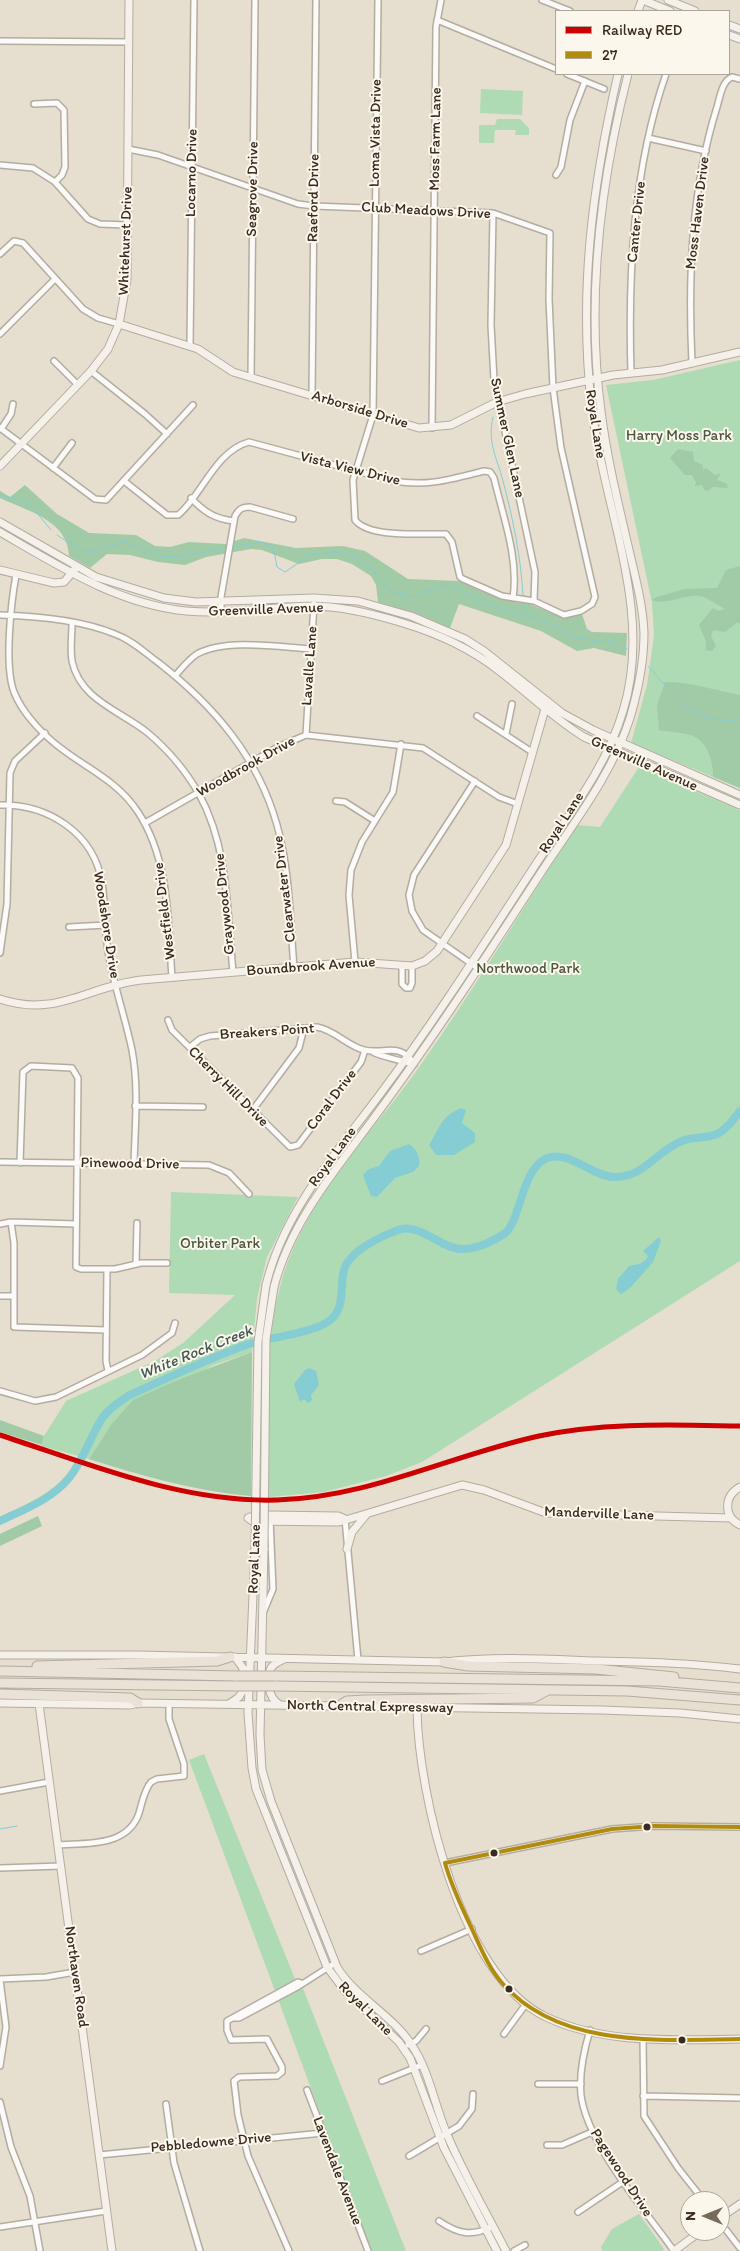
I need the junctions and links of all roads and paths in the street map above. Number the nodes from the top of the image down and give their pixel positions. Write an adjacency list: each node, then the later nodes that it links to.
1 (129, 0): 16 (main road, Whitehurst Drive)
2 (194, 0): 30 (street, Locarno Drive)
3 (255, 0): 33 (street, Seagrove Drive)
4 (316, 0): 34 (street, Raeford Drive)
5 (378, 0): 35 (street, Loma Vista Drive)
6 (441, 0): 14 (street, Moss Farm Lane)
7 (542, 0): 11 (street)
8 (642, 0): 10 (main road)
9 (668, 0): 13 (main road)
10 (652, 2): 12 (main road)
11 (567, 10)
12 (668, 10)
13 (693, 10)
14 (437, 20): 17 (street); 36 (street, Moss Farm Lane)
15 (0, 41): 16 (street)
16 (129, 42): 27 (main road, Whitehurst Drive)
17 (555, 69)
18 (570, 75): 23 (street)
19 (618, 75): 51 (main road, Royal Lane)
20 (628, 75): 50 (main road, Royal Lane)
21 (666, 75): 26 (street, Canter Drive)
22 (740, 79): 28 (street, Moss Haven Drive)
23 (585, 81): 24 (street); 31 (street)
24 (604, 89)
25 (34, 104): 32 (street)
26 (648, 138): 28 (street); 48 (street, Canter Drive)
27 (128, 150): 30 (street, Club Meadows Drive); 38 (main road, Whitehurst Drive)
28 (706, 150): 46 (street, Moss Haven Drive)
29 (0, 165): 32 (street)
30 (192, 167): 33 (street, Club Meadows Drive); 43 (street, Locarno Drive)
31 (556, 175)
32 (56, 182): 38 (street)
33 (253, 188): 34 (street, Club Meadows Drive); 49 (street, Seagrove Drive)
34 (314, 206): 35 (street, Club Meadows Drive); 54 (street, Raeford Drive)
35 (375, 208): 36 (street, Club Meadows Drive); 58 (street, Loma Vista Drive)
36 (435, 210): 37 (street, Club Meadows Drive); 60 (street, Moss Farm Lane)
37 (493, 213): 53 (street, Club Meadows Drive); 55 (street, Summer Glen Lane)
38 (127, 225): 41 (main road, Whitehurst Drive)
39 (0, 254): 40 (street, Arborside Drive)
40 (55, 279): 41 (street, Arborside Drive); 42 (street)
41 (118, 324): 43 (main road, Arborside Drive); 47 (main road, Whitehurst Drive)
42 (0, 334)
43 (190, 346): 49 (main road, Arborside Drive)
44 (740, 352): 46 (main road, Arborside Drive)
45 (54, 361): 52 (street)
46 (692, 363): 48 (main road, Arborside Drive)
47 (91, 371): 52 (main road, Whitehurst Drive); 61 (street)
48 (631, 373): 50 (main road, Arborside Drive)
49 (251, 377): 54 (main road, Arborside Drive)
50 (597, 378): 51 (main road, Arborside Drive); 91 (main road, Royal Lane)
51 (589, 380): 53 (main road, Arborside Drive); 90 (main road, Royal Lane)
52 (78, 385): 63 (main road, Whitehurst Drive)
53 (552, 388): 55 (main road, Arborside Drive); 79 (street, Club Meadows Drive)
54 (312, 396): 58 (main road, Arborside Drive)
55 (498, 402): 60 (main road, Arborside Drive); 79 (street, Summer Glen Lane)
56 (13, 404): 59 (street)
57 (193, 405): 61 (street)
58 (373, 415): 60 (main road, Arborside Drive); 66 (street, Loma Vista Drive)
59 (1, 428): 63 (street)
60 (432, 428)
61 (167, 434): 67 (street)
62 (72, 443): 65 (street)
63 (22, 444): 64 (main road, Whitehurst Drive); 65 (street)
64 (0, 466)
65 (54, 468): 67 (street)
66 (356, 470): 68 (street, Vista View Drive); 77 (street, Loma Vista Drive); 77 (street, Vista View Drive)
67 (124, 481): 68 (street, Vista View Drive)
68 (191, 498): 70 (street)
69 (293, 519): 70 (street)
70 (234, 521): 78 (street)
71 (0, 522): 74 (main road, Greenville Avenue)
72 (0, 532): 74 (main road, Greenville Avenue)
73 (0, 570): 75 (main road)
74 (74, 570): 75 (main road); 78 (main road, Greenville Avenue); 81 (main road, Greenville Avenue)
75 (16, 575): 83 (street, Westfield Drive)
76 (314, 598): 78 (main road, Greenville Avenue); 80 (street, Lavalle Lane); 84 (main road, Greenville Avenue)
77 (513, 598): 79 (street)
78 (221, 602): 81 (street)
79 (534, 602)
80 (314, 606): 81 (main road, Greenville Avenue); 86 (main road, Greenville Avenue); 89 (street, Lavalle Lane)
81 (221, 612)
82 (0, 615): 83 (street, Clearwater Drive)
83 (11, 615): 85 (street, Clearwater Drive); 97 (street, Westfield Drive)
84 (423, 621): 86 (main road); 87 (main road, Greenville Avenue)
85 (72, 623): 93 (street, Clearwater Drive); 110 (street, Graywood Drive)
86 (420, 629): 88 (main road, Greenville Avenue)
87 (465, 639): 88 (main road); 92 (main road, Greenville Avenue)
88 (460, 647): 92 (main road, Greenville Avenue)
89 (312, 649): 93 (street); 99 (street, Lavalle Lane)
90 (632, 662): 91 (main road); 100 (main road, Royal Lane)
91 (642, 664): 101 (main road, Royal Lane)
92 (500, 666): 95 (main road, Greenville Avenue)
93 (176, 676): 106 (street, Clearwater Drive)
94 (512, 704): 98 (street)
95 (547, 706): 100 (main road, Greenville Avenue); 103 (main road, Greenville Avenue); 104 (main road, Boundbrook Avenue)
96 (477, 716): 98 (street)
97 (45, 733): 114 (street); 118 (street, Westfield Drive)
98 (506, 734): 104 (street)
99 (306, 735): 102 (street, Woodbrook Drive); 106 (street, Woodbrook Drive)
100 (612, 739): 101 (main road, Greenville Avenue); 103 (main road, Royal Lane)
101 (620, 743): 105 (main road, Royal Lane); 107 (main road, Greenville Avenue)
102 (400, 744): 108 (street, Woodbrook Drive); 117 (street)
103 (608, 748): 105 (main road, Greenville Avenue); 124 (main road, Royal Lane)
104 (532, 752): 115 (main road, Boundbrook Avenue)
105 (616, 752): 109 (main road, Greenville Avenue); 128 (main road, Royal Lane)
106 (251, 762): 110 (street, Woodbrook Drive); 127 (street, Clearwater Drive)
107 (702, 778): 109 (main road); 111 (main road, Greenville Avenue)
108 (475, 781): 115 (street, Woodbrook Drive); 121 (street)
109 (698, 787): 116 (main road, Greenville Avenue)
110 (199, 793): 118 (street, Woodbrook Drive); 129 (street, Graywood Drive)
111 (740, 795)
112 (336, 801): 117 (street)
113 (0, 804): 114 (street, Woodshore Drive)
114 (8, 804): 119 (street, Woodshore Drive); 122 (street)
115 (518, 804): 121 (main road, Boundbrook Avenue)
116 (740, 805)
117 (375, 822): 123 (street)
118 (145, 823): 130 (street, Westfield Drive)
119 (106, 925): 120 (street); 131 (street, Woodshore Drive)
120 (69, 927)
121 (441, 944): 124 (street); 126 (main road, Boundbrook Avenue)
122 (0, 953)
123 (355, 962): 125 (main road, Boundbrook Avenue); 127 (main road, Boundbrook Avenue)
124 (471, 964): 128 (street); 137 (main road, Royal Lane)
125 (402, 966): 126 (main road, Boundbrook Avenue); 126 (street)
126 (412, 966)
127 (294, 968): 129 (main road, Boundbrook Avenue)
128 (479, 969): 138 (main road, Royal Lane)
129 (232, 972): 130 (main road, Boundbrook Avenue)
130 (172, 978): 131 (main road, Boundbrook Avenue)
131 (115, 985): 132 (main road, Boundbrook Avenue); 139 (street, Woodshore Drive)
132 (0, 999)
133 (168, 1020): 135 (street, Cherry Hill Drive)
134 (304, 1028): 135 (street, Breakers Point); 136 (street, Breakers Point); 141 (street)
135 (190, 1047): 141 (street, Cherry Hill Drive)
136 (365, 1050): 137 (street, Breakers Point); 142 (street, Coral Drive)
137 (407, 1059): 138 (street); 150 (main road, Royal Lane)
138 (414, 1064): 153 (main road, Royal Lane)
139 (135, 1106): 140 (street); 146 (street, Woodshore Drive)
140 (203, 1107)
141 (252, 1111): 142 (street, Cherry Hill Drive)
142 (294, 1148)
143 (0, 1162): 144 (street, Pinewood Drive)
144 (20, 1162): 145 (street, Pinewood Drive); 145 (street)
145 (77, 1163): 146 (street, Pinewood Drive); 152 (street)
146 (134, 1164): 147 (street, Pinewood Drive)
147 (249, 1194)
148 (11, 1222): 151 (street); 152 (street); 158 (street)
149 (137, 1223): 155 (street)
150 (289, 1223): 153 (main road); 175 (main road, Royal Lane, bridge)
151 (0, 1224)
152 (76, 1224): 156 (street)
153 (297, 1227): 172 (main road, Royal Lane, bridge)
154 (167, 1263): 155 (street)
155 (136, 1264): 156 (street)
156 (107, 1269): 160 (street)
157 (0, 1296): 158 (street)
158 (13, 1296): 160 (street)
159 (175, 1323): 161 (street)
160 (106, 1330): 161 (street)
161 (108, 1371): 162 (street)
162 (0, 1391)
163 (740, 1487): 164 (main road)
164 (727, 1508): 167 (main road); 168 (main road)
165 (368, 1513): 167 (main road, Manderville Lane); 169 (main road, Manderville Lane); 171 (main road)
166 (269, 1518): 169 (main road, Manderville Lane); 172 (street, Manderville Lane)
167 (713, 1518): 168 (main road, Manderville Lane)
168 (731, 1518): 170 (main road)
169 (345, 1519): 171 (street)
170 (740, 1524)
171 (347, 1549): 178 (street)
172 (262, 1614): 176 (main road, Royal Lane)
173 (0, 1655): 174 (main road)
174 (233, 1657): 175 (main road); 182 (highway); 193 (main road)
175 (251, 1657): 176 (main road); 194 (main road, Royal Lane)
176 (263, 1657): 177 (main road); 195 (main road, Royal Lane)
177 (287, 1658): 178 (main road); 196 (main road)
178 (358, 1660): 179 (main road)
179 (444, 1662): 180 (main road); 184 (highway)
180 (740, 1670)
181 (0, 1671): 182 (highway, North Central Expressway)
182 (17, 1672): 184 (highway, North Central Expressway, bridge)
183 (0, 1683): 186 (highway, North Central Expressway, bridge)
184 (706, 1684): 185 (highway, North Central Expressway)
185 (740, 1688)
186 (549, 1690): 188 (highway, North Central Expressway); 197 (highway)
187 (0, 1694): 189 (highway)
188 (740, 1700)
189 (138, 1703): 191 (main road, North Central Expressway); 192 (main road, North Central Expressway)
190 (0, 1704): 191 (main road, North Central Expressway)
191 (39, 1704): 200 (main road, Northaven Road)
192 (169, 1704): 193 (main road, North Central Expressway); 205 (street)
193 (229, 1704): 194 (main road, North Central Expressway)
194 (248, 1704): 195 (main road, North Central Expressway); 203 (main road, Royal Lane)
195 (262, 1705): 196 (main road, North Central Expressway); 202 (main road, Royal Lane)
196 (280, 1705): 197 (main road, North Central Expressway)
197 (339, 1706): 198 (main road, North Central Expressway)
198 (417, 1708): 199 (main road, North Central Expressway); 206 (main road)
199 (740, 1719)
200 (49, 1782): 201 (street); 205 (main road, Northaven Road)
201 (0, 1791)
202 (277, 1817): 203 (main road); 209 (main road, Royal Lane)
203 (269, 1820): 210 (main road, Royal Lane)
204 (740, 1827): 206 (street)
205 (58, 1845): 207 (main road, Northaven Road)
206 (445, 1862): 211 (main road)
207 (61, 1866): 208 (street); 215 (main road, Northaven Road)
208 (0, 1868)
209 (306, 1888): 210 (main road); 213 (main road, Royal Lane)
210 (297, 1892): 214 (main road, Royal Lane)
211 (472, 1929): 212 (street); 217 (main road)
212 (421, 1950)
213 (335, 1963): 214 (street); 223 (main road, Royal Lane)
214 (328, 1968): 224 (main road, Royal Lane); 240 (street)
215 (75, 1972): 216 (street); 243 (main road, Northaven Road)
216 (0, 1980): 225 (street)
217 (526, 2004): 219 (main road); 220 (street)
218 (426, 2029): 223 (street)
219 (590, 2030): 221 (main road); 229 (street, Pagewood Drive)
220 (504, 2034)
221 (643, 2039): 222 (main road); 232 (street)
222 (740, 2040)
223 (411, 2044): 224 (street); 226 (main road, Royal Lane)
224 (403, 2047): 226 (main road, Royal Lane)
225 (0, 2066)
226 (419, 2067): 227 (street); 238 (main road, Royal Lane); 239 (main road, Royal Lane)
227 (382, 2081)
228 (538, 2084): 229 (street)
229 (581, 2084): 236 (street, Pagewood Drive)
230 (308, 2090): 237 (street, Lavendale Avenue)
231 (473, 2094): 238 (street)
232 (643, 2096): 233 (street); 248 (street)
233 (740, 2098)
234 (0, 2102): 252 (street)
235 (166, 2104): 242 (street)
236 (592, 2132): 241 (street); 245 (street, Pagewood Drive)
237 (323, 2133): 240 (street, Pebbledowne Drive); 263 (street, Lavendale Avenue)
238 (446, 2133): 239 (street); 246 (main road, Royal Lane)
239 (439, 2136): 244 (street); 247 (main road, Royal Lane)
240 (243, 2140): 242 (street, Pebbledowne Drive); 262 (street)
241 (547, 2145)
242 (171, 2147): 243 (street, Pebbledowne Drive); 261 (street)
243 (99, 2155): 249 (main road, Northaven Road)
244 (409, 2156)
245 (624, 2181): 250 (street); 267 (street, Pagewood Drive)
246 (473, 2187): 247 (main road); 254 (main road, Royal Lane)
247 (466, 2191): 254 (main road, Royal Lane)
248 (697, 2191)
249 (106, 2211): 252 (street); 260 (main road, Northaven Road)
250 (578, 2212)
251 (439, 2221): 254 (street)
252 (35, 2222): 253 (street); 259 (street)
253 (0, 2227)
254 (490, 2228): 264 (main road, Royal Lane); 265 (main road, Royal Lane)
255 (730, 2235): 258 (street)
256 (688, 2241): 267 (main road)
257 (525, 2244): 266 (street)
258 (740, 2248)
259 (40, 2251)
260 (112, 2251)
261 (200, 2251)
262 (289, 2251)
263 (368, 2251)
264 (497, 2251)
265 (506, 2251)
266 (514, 2251)
267 (674, 2251)

